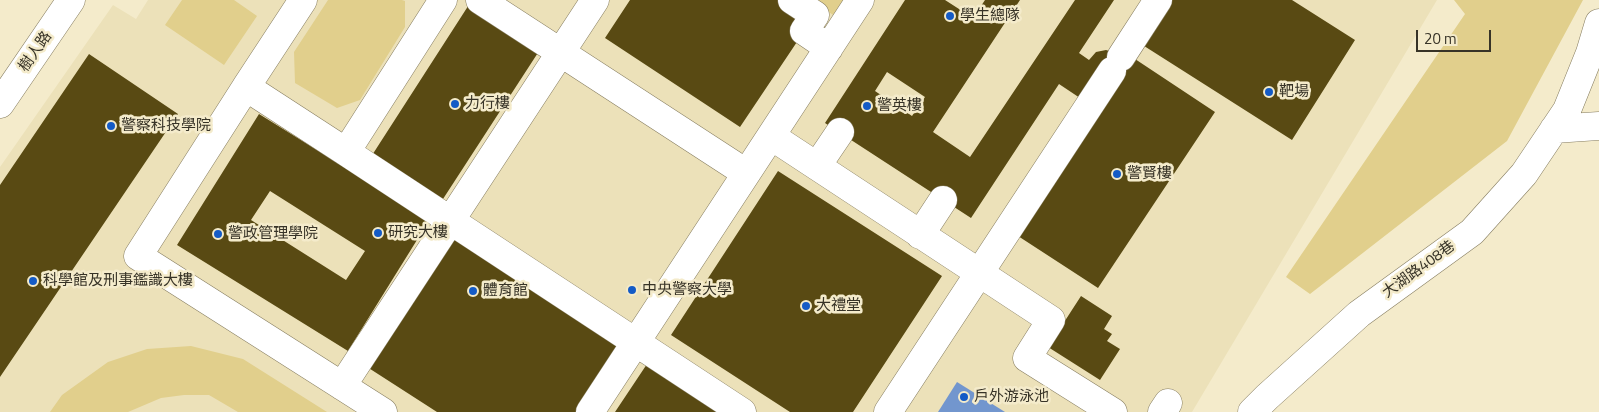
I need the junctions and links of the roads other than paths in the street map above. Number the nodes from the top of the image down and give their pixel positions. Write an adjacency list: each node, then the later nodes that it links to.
1 (71, 0): 13 (street, 樹人路)
2 (443, 0): 18 (street)
3 (480, 0): 11 (street)
4 (595, 0): 11 (street)
5 (792, 0): 10 (street)
6 (860, 0): 10 (street)
7 (1158, 0): 24 (street)
8 (292, 4): 12 (street)
9 (1599, 23): 14 (street, 大湖路408巷)
10 (829, 48): 17 (street)
11 (560, 53): 20 (street); 22 (street)
12 (246, 87): 18 (street); 26 (street)
13 (3, 92)
14 (1561, 120): 15 (street); 32 (street, 大湖路408巷)
15 (1599, 126)
16 (840, 132): 19 (street)
17 (771, 136): 19 (street); 20 (street)
18 (346, 152): 22 (street)
19 (817, 166): 23 (street)
20 (746, 173): 25 (street)
21 (943, 200): 23 (street)
22 (450, 220): 25 (street); 26 (street)
23 (920, 235): 24 (street)
24 (979, 274): 30 (street); 31 (street)
25 (636, 342): 28 (street); 29 (street)
26 (342, 386): 27 (street)
27 (383, 412)
28 (590, 412)
29 (742, 412)
30 (888, 412)
31 (1113, 412)
32 (1252, 412)

